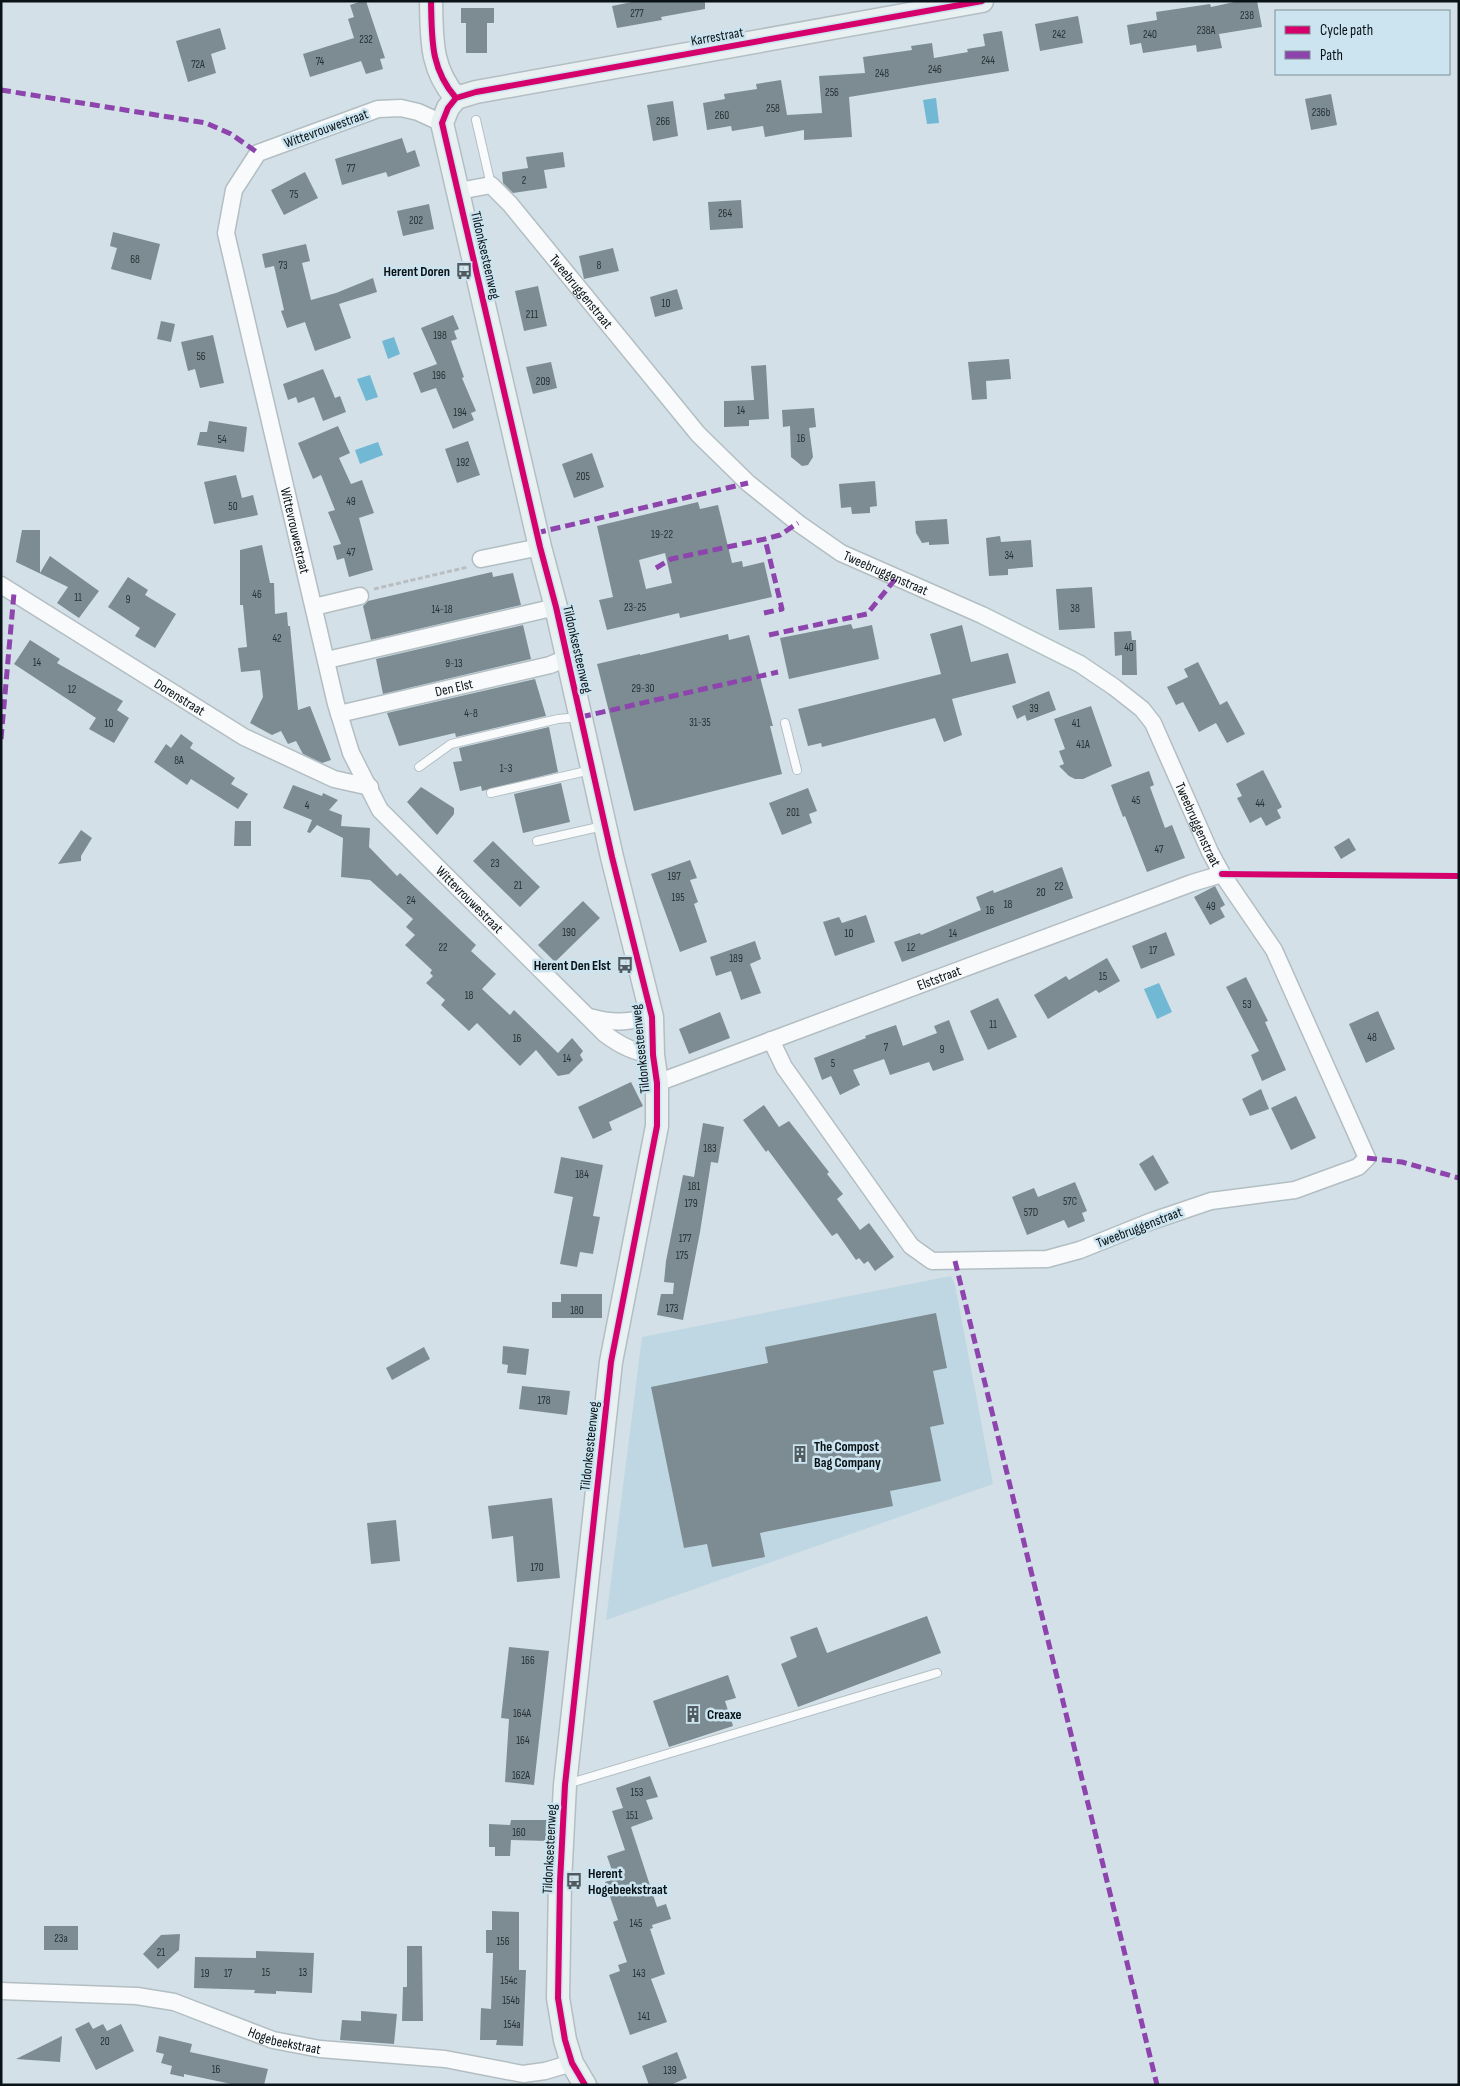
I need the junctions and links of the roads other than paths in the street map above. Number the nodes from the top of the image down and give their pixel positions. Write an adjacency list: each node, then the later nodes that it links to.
1 (431, 1): 3 (street)
2 (982, 1): 3 (street, Karrestraat)
3 (456, 98): 5 (street)
4 (476, 120): 6 (lane)
5 (442, 123): 7 (street, Tildonksesteenweg); 12 (street, Wittevrouwestraat)
6 (491, 186): 7 (street); 26 (street, Tweebruggenstraat)
7 (459, 190): 8 (street, Tildonksesteenweg)
8 (540, 547): 9 (street); 13 (street, Tildonksesteenweg)
9 (481, 559)
10 (1, 585): 22 (street, Dorenstraat)
11 (360, 596): 12 (street)
12 (314, 607): 15 (street, Wittevrouwestraat)
13 (556, 607): 14 (street, Tildonksesteenweg); 15 (street)
14 (567, 658): 16 (street, Den Elst); 17 (street, Tildonksesteenweg)
15 (327, 660): 16 (street, Wittevrouwestraat)
16 (339, 714): 22 (street, Wittevrouwestraat)
17 (581, 717): 19 (lane); 20 (street, Tildonksesteenweg)
18 (785, 723): 21 (lane)
19 (419, 767)
20 (593, 770): 23 (lane); 24 (street, Tildonksesteenweg)
21 (797, 770)
22 (370, 787): 27 (street, Wittevrouwestraat)
23 (491, 793)
24 (605, 825): 25 (lane); 28 (street, Tildonksesteenweg)
25 (537, 841)
26 (1222, 874): 29 (street, Elststraat); 29 (street, Tweebruggenstraat)
27 (589, 1017): 28 (street); 30 (street, Wittevrouwestraat)
28 (652, 1017): 30 (street, Tildonksesteenweg)
29 (771, 1040): 31 (street, Elststraat)
30 (653, 1055): 31 (street, Tildonksesteenweg)
31 (658, 1083): 33 (street, Tildonksesteenweg)
32 (937, 1673): 33 (lane)
33 (565, 1785): 35 (street, Tildonksesteenweg)
34 (1, 1992): 35 (street, Hogebeekstraat)
35 (572, 2063): 36 (street, Tildonksesteenweg)
36 (585, 2085)

